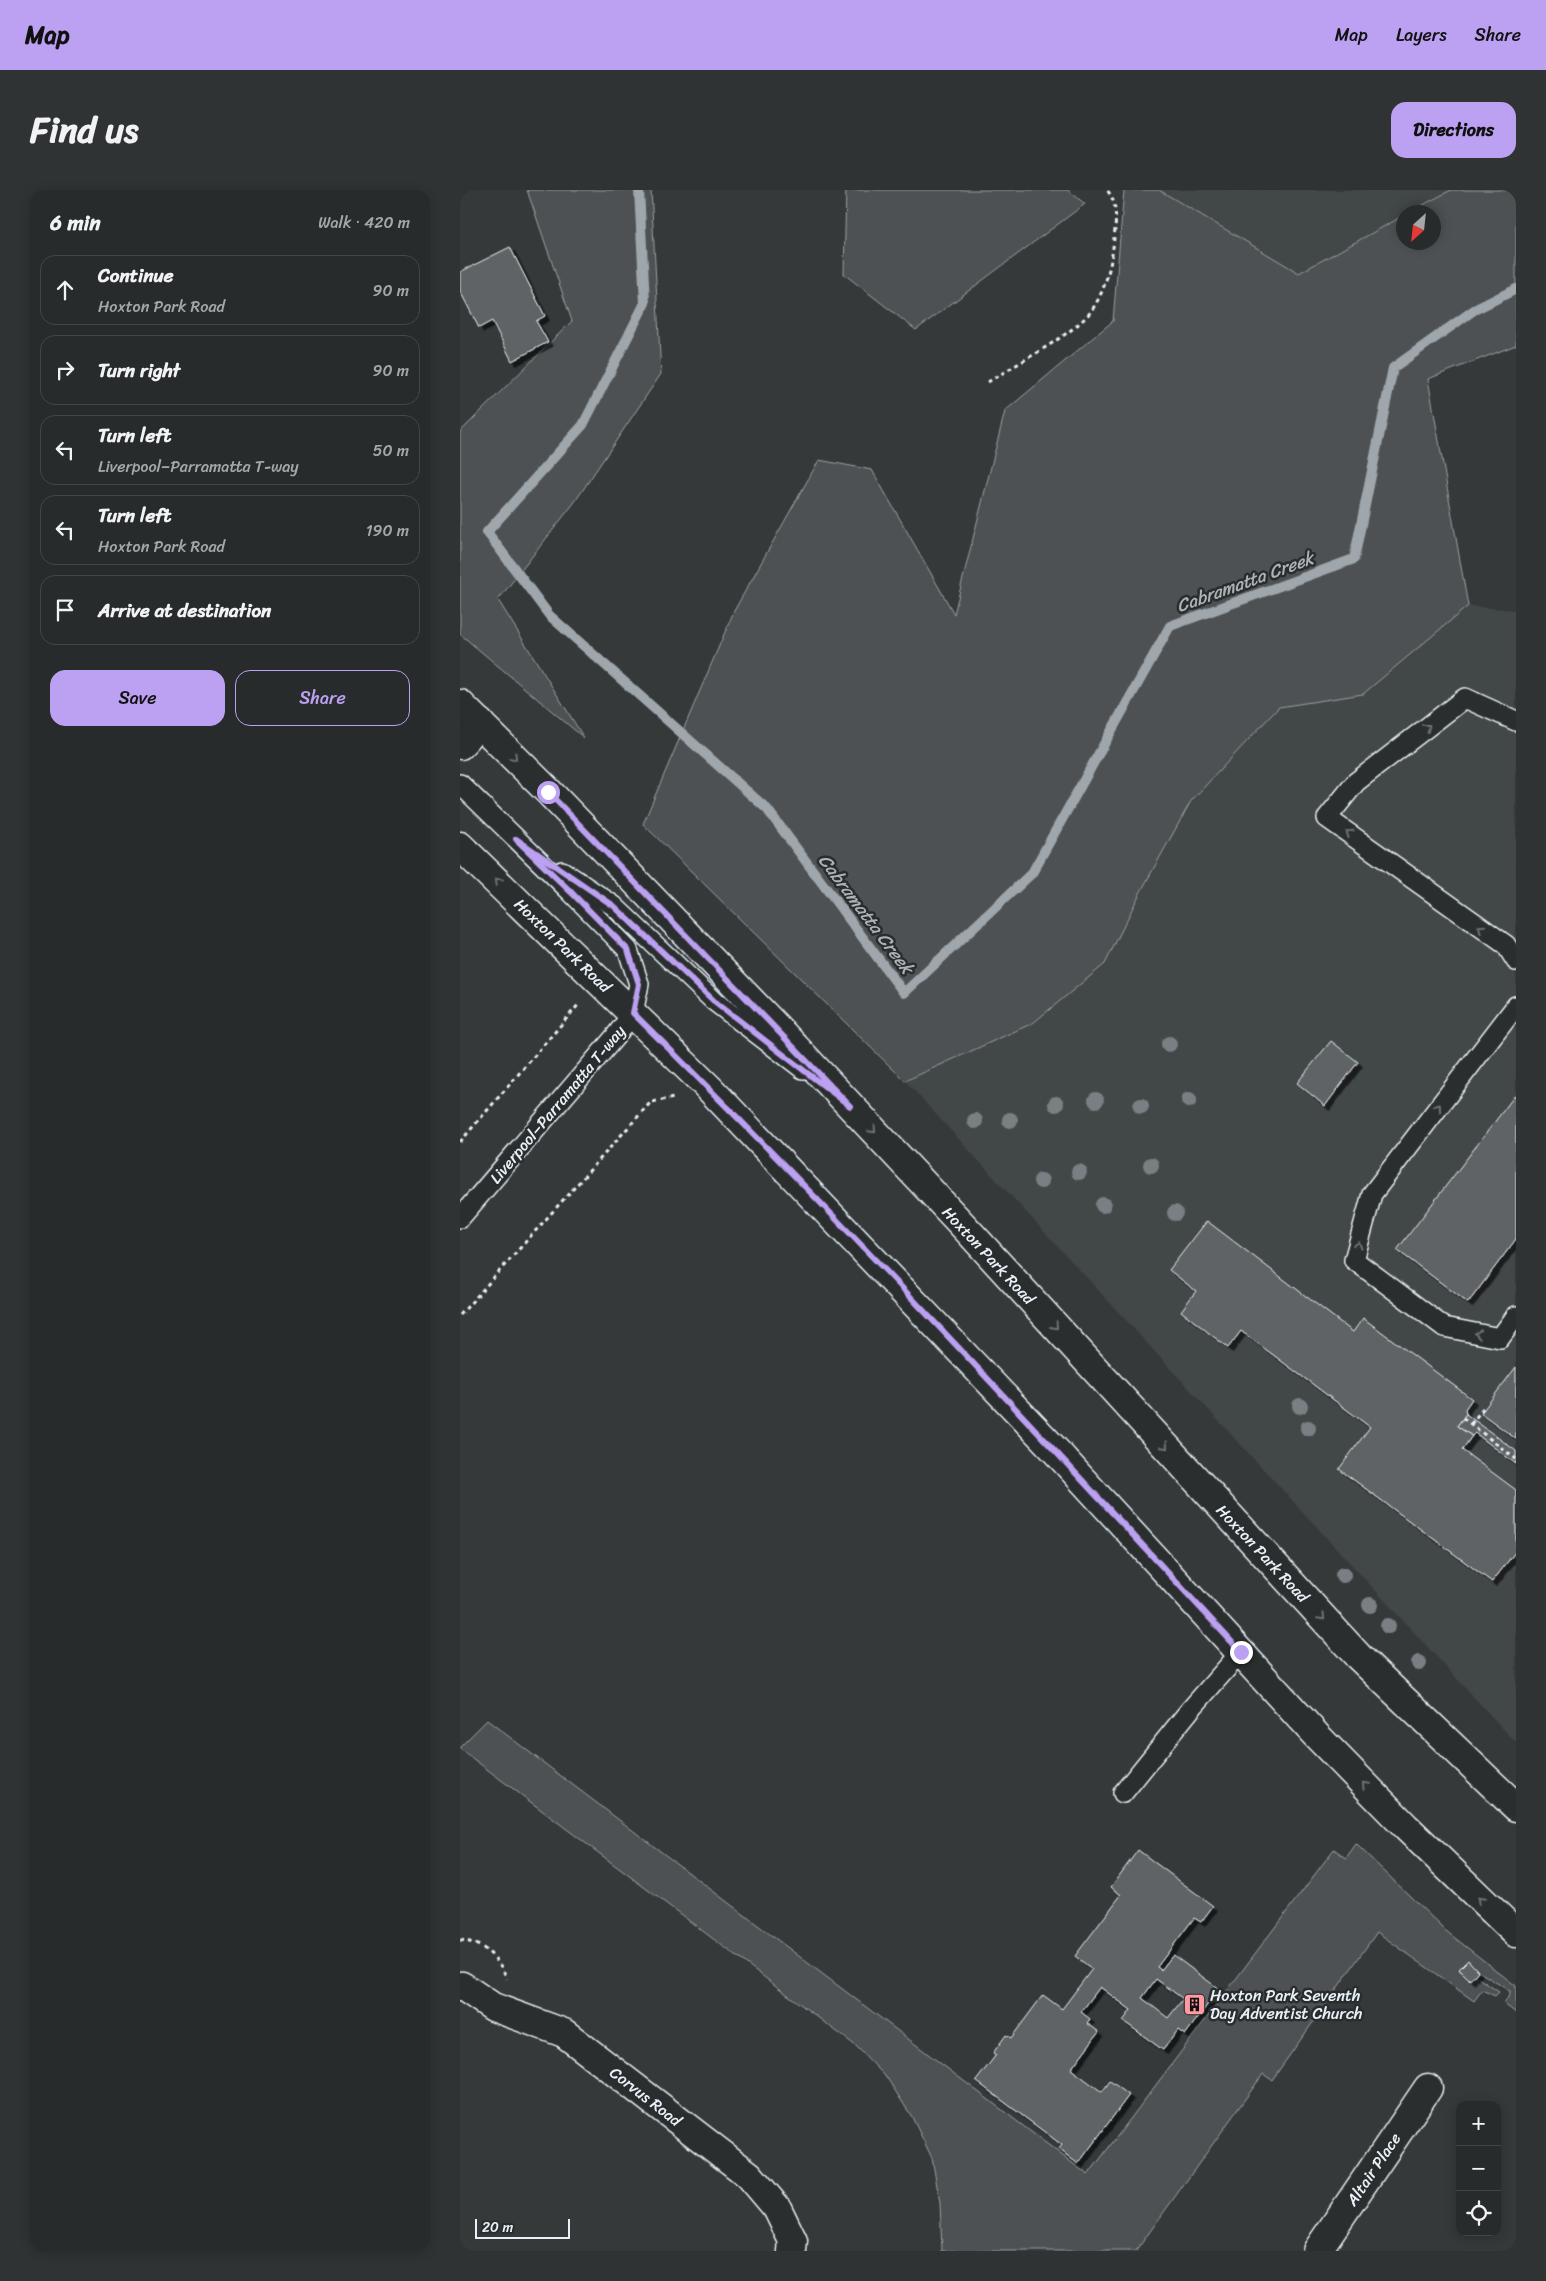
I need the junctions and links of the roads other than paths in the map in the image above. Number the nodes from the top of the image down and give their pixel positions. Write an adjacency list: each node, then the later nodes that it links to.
1 (460, 704): 3 (main road, Hoxton Park Road)
2 (1516, 721): 8 (lane, one-way to 2)
3 (480, 723): 4 (main road); 11 (main road, Hoxton Park Road, one-way to 11)
4 (460, 745)
5 (460, 784): 6 (lane, Liverpool–Parramatta T-way)
6 (516, 839): 10 (lane, Liverpool–Parramatta T-way); 11 (lane)
7 (460, 846): 10 (main road, Hoxton Park Road, one-way to 7)
8 (1513, 946)
9 (1516, 1006): 13 (lane, one-way to 9)
10 (633, 1013): 12 (lane, Liverpool–Parramatta T-way); 14 (main road, Hoxton Park Road)
11 (850, 1106): 16 (main road, Hoxton Park Road, one-way to 16)
12 (460, 1218)
13 (1516, 1316)
14 (1241, 1652): 15 (lane); 17 (main road, Hoxton Park Road, one-way to 14)
15 (1123, 1793)
16 (1516, 1807)
17 (1516, 1933)
18 (460, 1987): 20 (main road, Corvus Road)
19 (1428, 2088): 21 (main road, Altair Place)
20 (792, 2251)
21 (1317, 2251)

